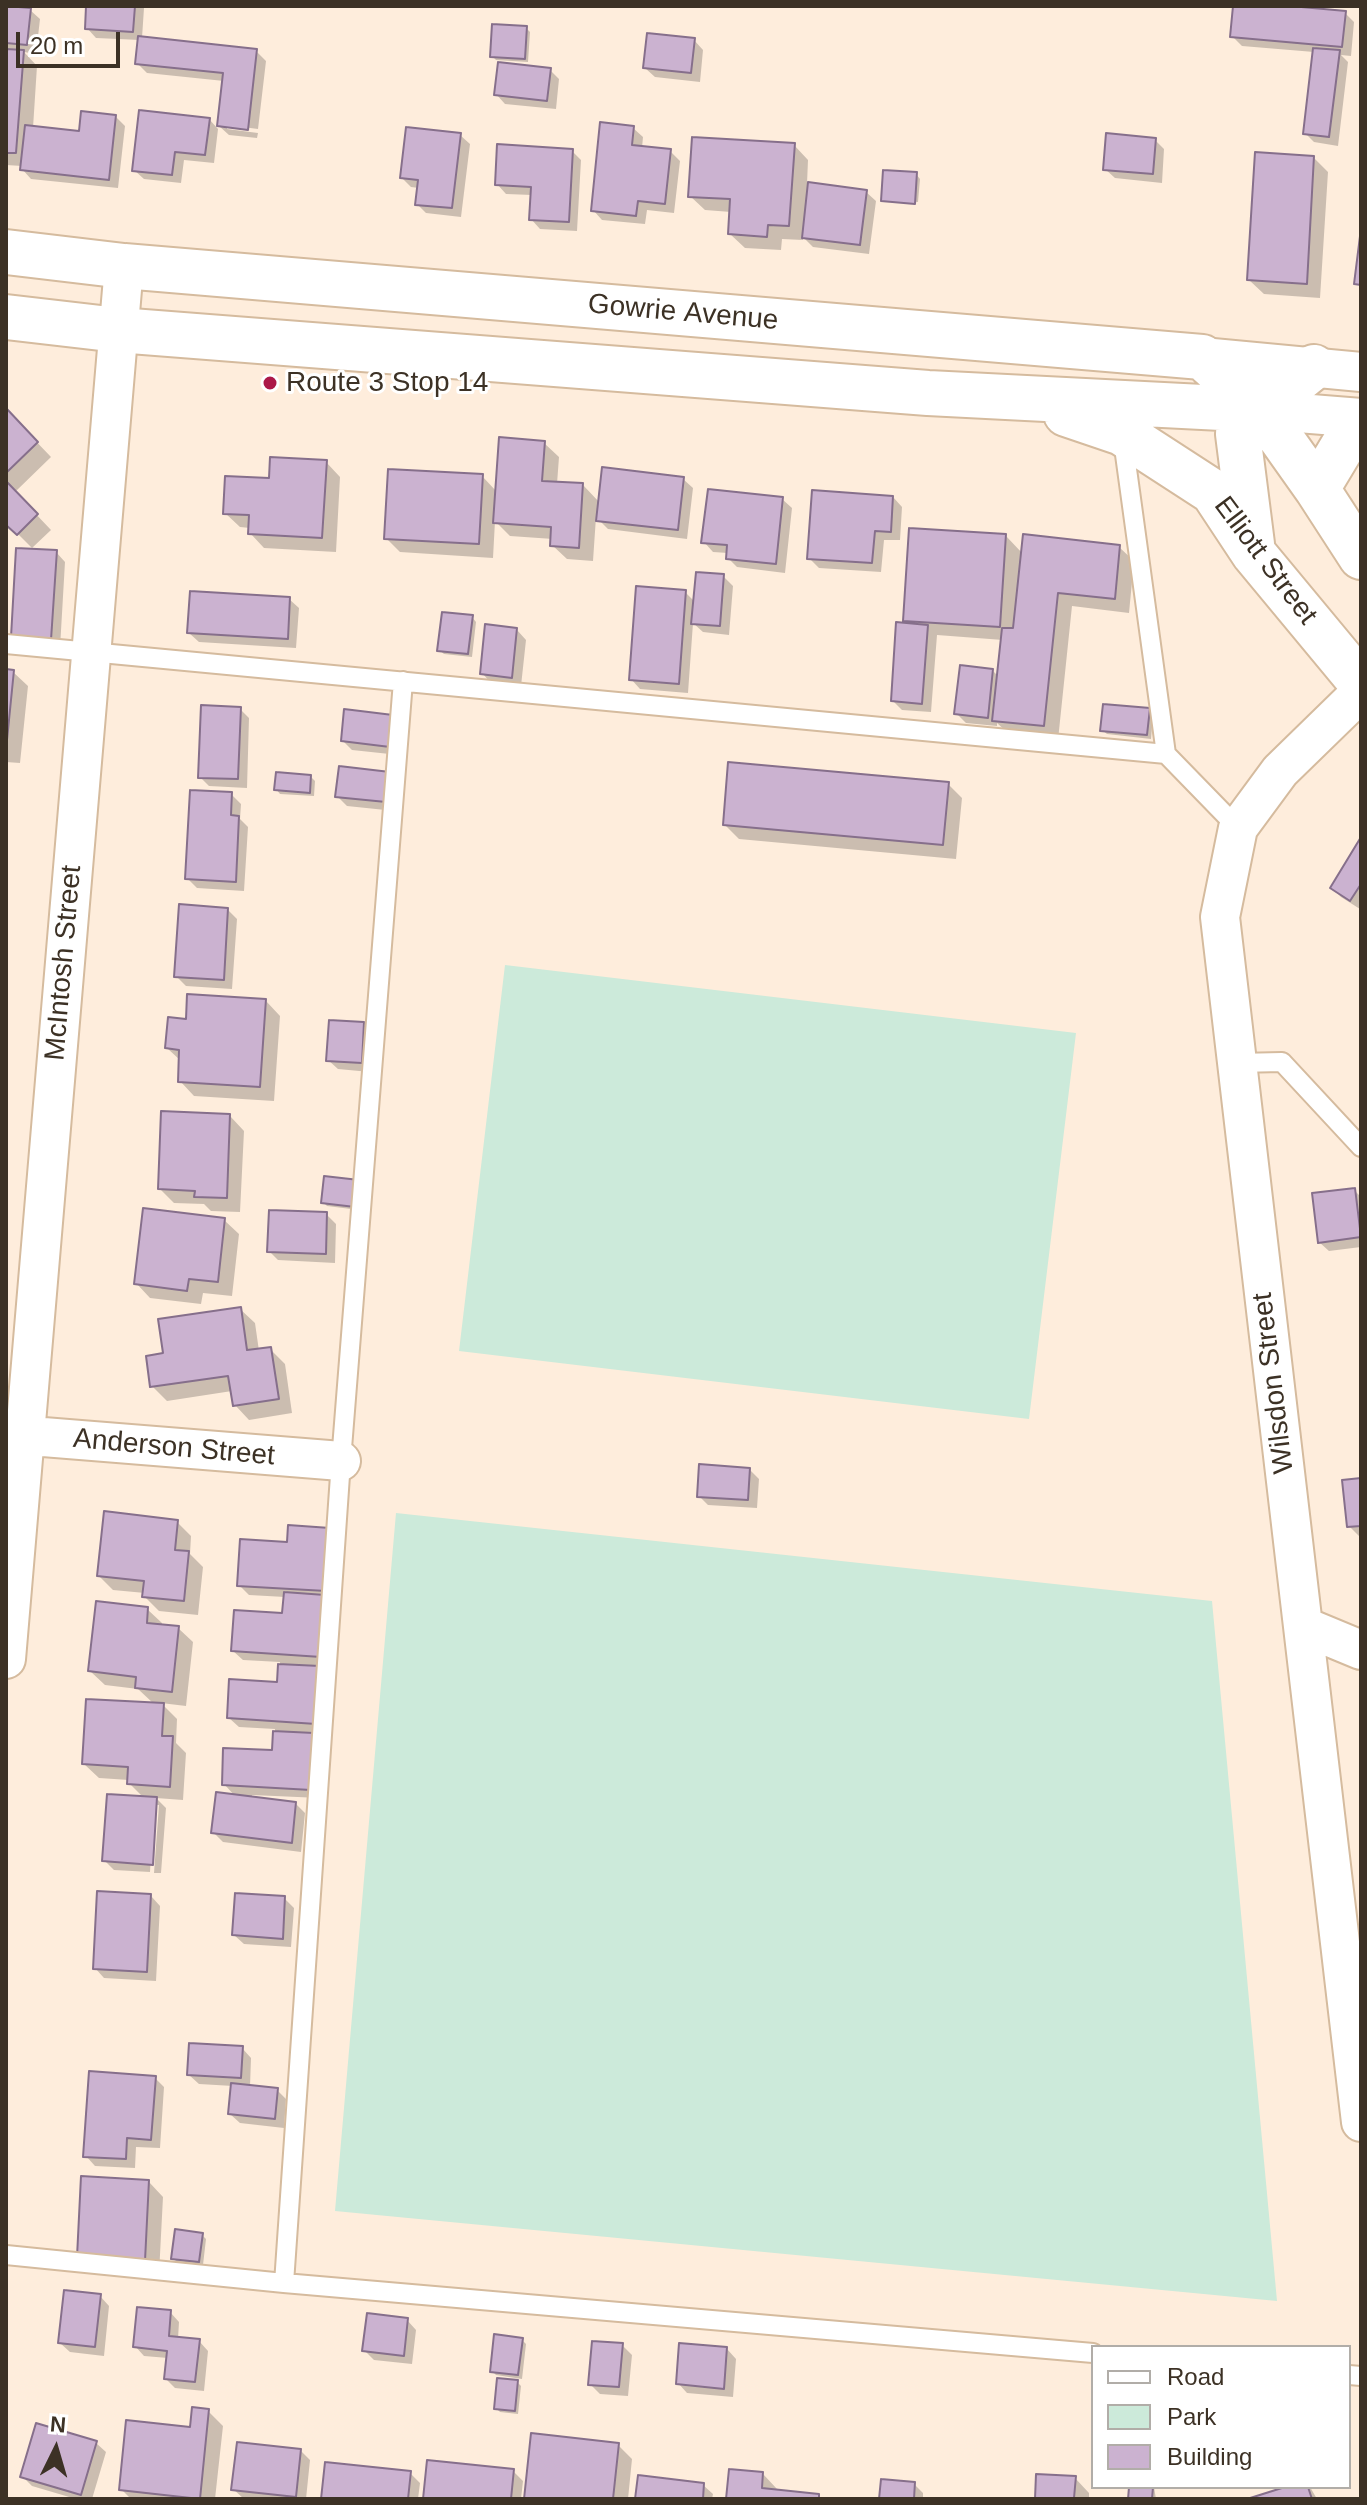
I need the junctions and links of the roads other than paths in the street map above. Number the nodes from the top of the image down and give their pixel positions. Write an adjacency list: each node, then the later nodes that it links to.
1 (6, 252): 2 (street, Gowrie Avenue)
2 (124, 266): 4 (street, McIntosh Street); 5 (street, Gowrie Avenue)
3 (6, 317): 4 (street)
4 (118, 330): 8 (street); 17 (street, McIntosh Street)
5 (1202, 357): 6 (street, Gowrie Avenue); 9 (street)
6 (1314, 367): 7 (street, Gowrie Avenue); 9 (street)
7 (1361, 372)
8 (1023, 398): 9 (street); 11 (street, Elliott Street)
9 (1261, 410): 10 (street); 13 (street); 14 (street)
10 (1361, 418)
11 (1122, 433): 14 (street, Elliott Street); 21 (lane)
12 (1361, 435): 13 (street)
13 (1317, 489): 15 (street)
14 (1254, 554): 19 (street, Elliott Street)
15 (1361, 557)
16 (6, 644): 17 (lane)
17 (91, 651): 18 (lane); 25 (street, McIntosh Street)
18 (403, 681): 21 (lane); 26 (lane)
19 (1361, 683)
20 (1361, 692): 22 (street, Wilsdon Street)
21 (1166, 754): 22 (lane)
22 (1238, 828): 23 (street, Wilsdon Street)
23 (1237, 1063): 24 (lane); 27 (street, Wilsdon Street)
24 (1361, 1147)
25 (15, 1435): 26 (street, Anderson Street); 29 (street, McIntosh Street)
26 (341, 1461): 32 (lane)
27 (1303, 1626): 28 (street); 30 (street, Wilsdon Street)
28 (1361, 1650)
29 (6, 1659)
30 (1361, 2122)
31 (6, 2255): 32 (lane)
32 (284, 2283): 33 (lane)
33 (1091, 2353)

